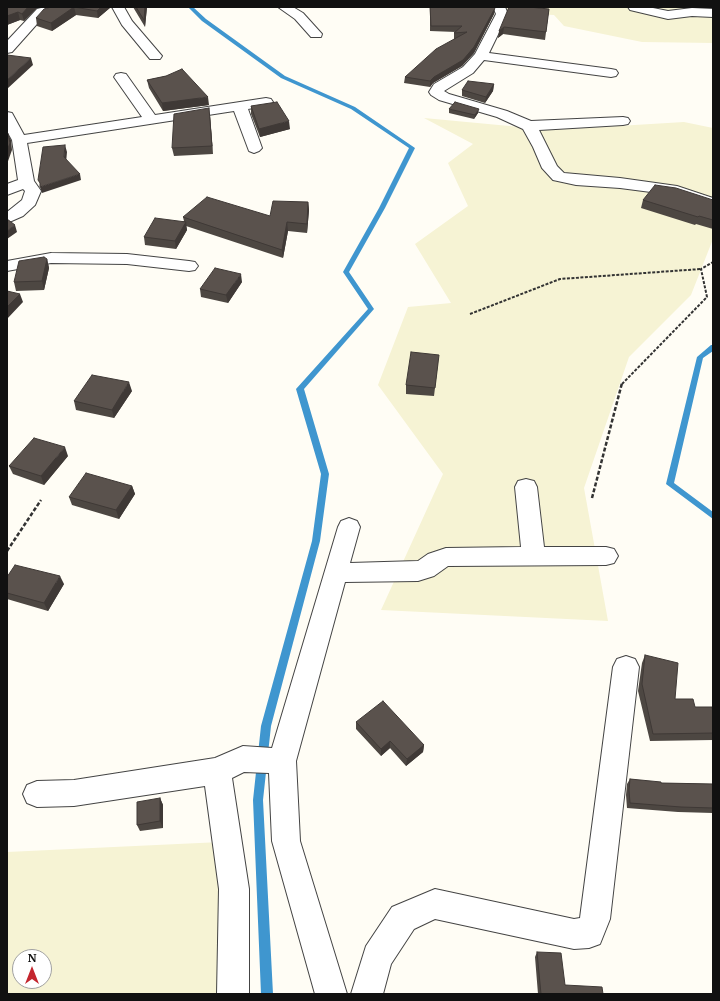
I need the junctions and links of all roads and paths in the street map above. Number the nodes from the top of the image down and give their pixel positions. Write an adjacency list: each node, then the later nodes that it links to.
1 (58, 7): 6 (street)
2 (118, 7): 10 (street)
3 (284, 7): 8 (street)
4 (499, 7): 11 (street)
5 (634, 7): 7 (street)
6 (38, 10): 9 (street)
7 (713, 13)
8 (316, 34)
9 (7, 49)
10 (155, 56)
11 (481, 56): 12 (street); 19 (street)
12 (611, 73)
13 (121, 77): 17 (street)
14 (266, 102): 15 (street)
15 (240, 106): 17 (street); 21 (street)
16 (7, 116): 20 (street)
17 (152, 120): 20 (street)
18 (623, 120): 19 (street)
19 (529, 126): 24 (street)
20 (19, 140): 22 (street)
21 (254, 148)
22 (26, 182): 23 (street); 25 (street)
23 (7, 190)
24 (713, 203)
25 (7, 218)
26 (713, 262): 29 (path)
27 (7, 266): 28 (street)
28 (189, 266)
29 (701, 269): 30 (path); 32 (path)
30 (470, 314)
31 (526, 487): 36 (street)
32 (592, 498)
33 (41, 500): 35 (path)
34 (348, 527): 38 (street)
35 (7, 551)
36 (534, 556): 37 (street); 38 (street)
37 (606, 556)
38 (337, 573): 40 (street)
39 (626, 668): 45 (street)
40 (265, 760): 41 (street); 44 (street)
41 (217, 771): 42 (street); 43 (street)
42 (37, 794)
43 (233, 994)
44 (331, 994)
45 (367, 994)

